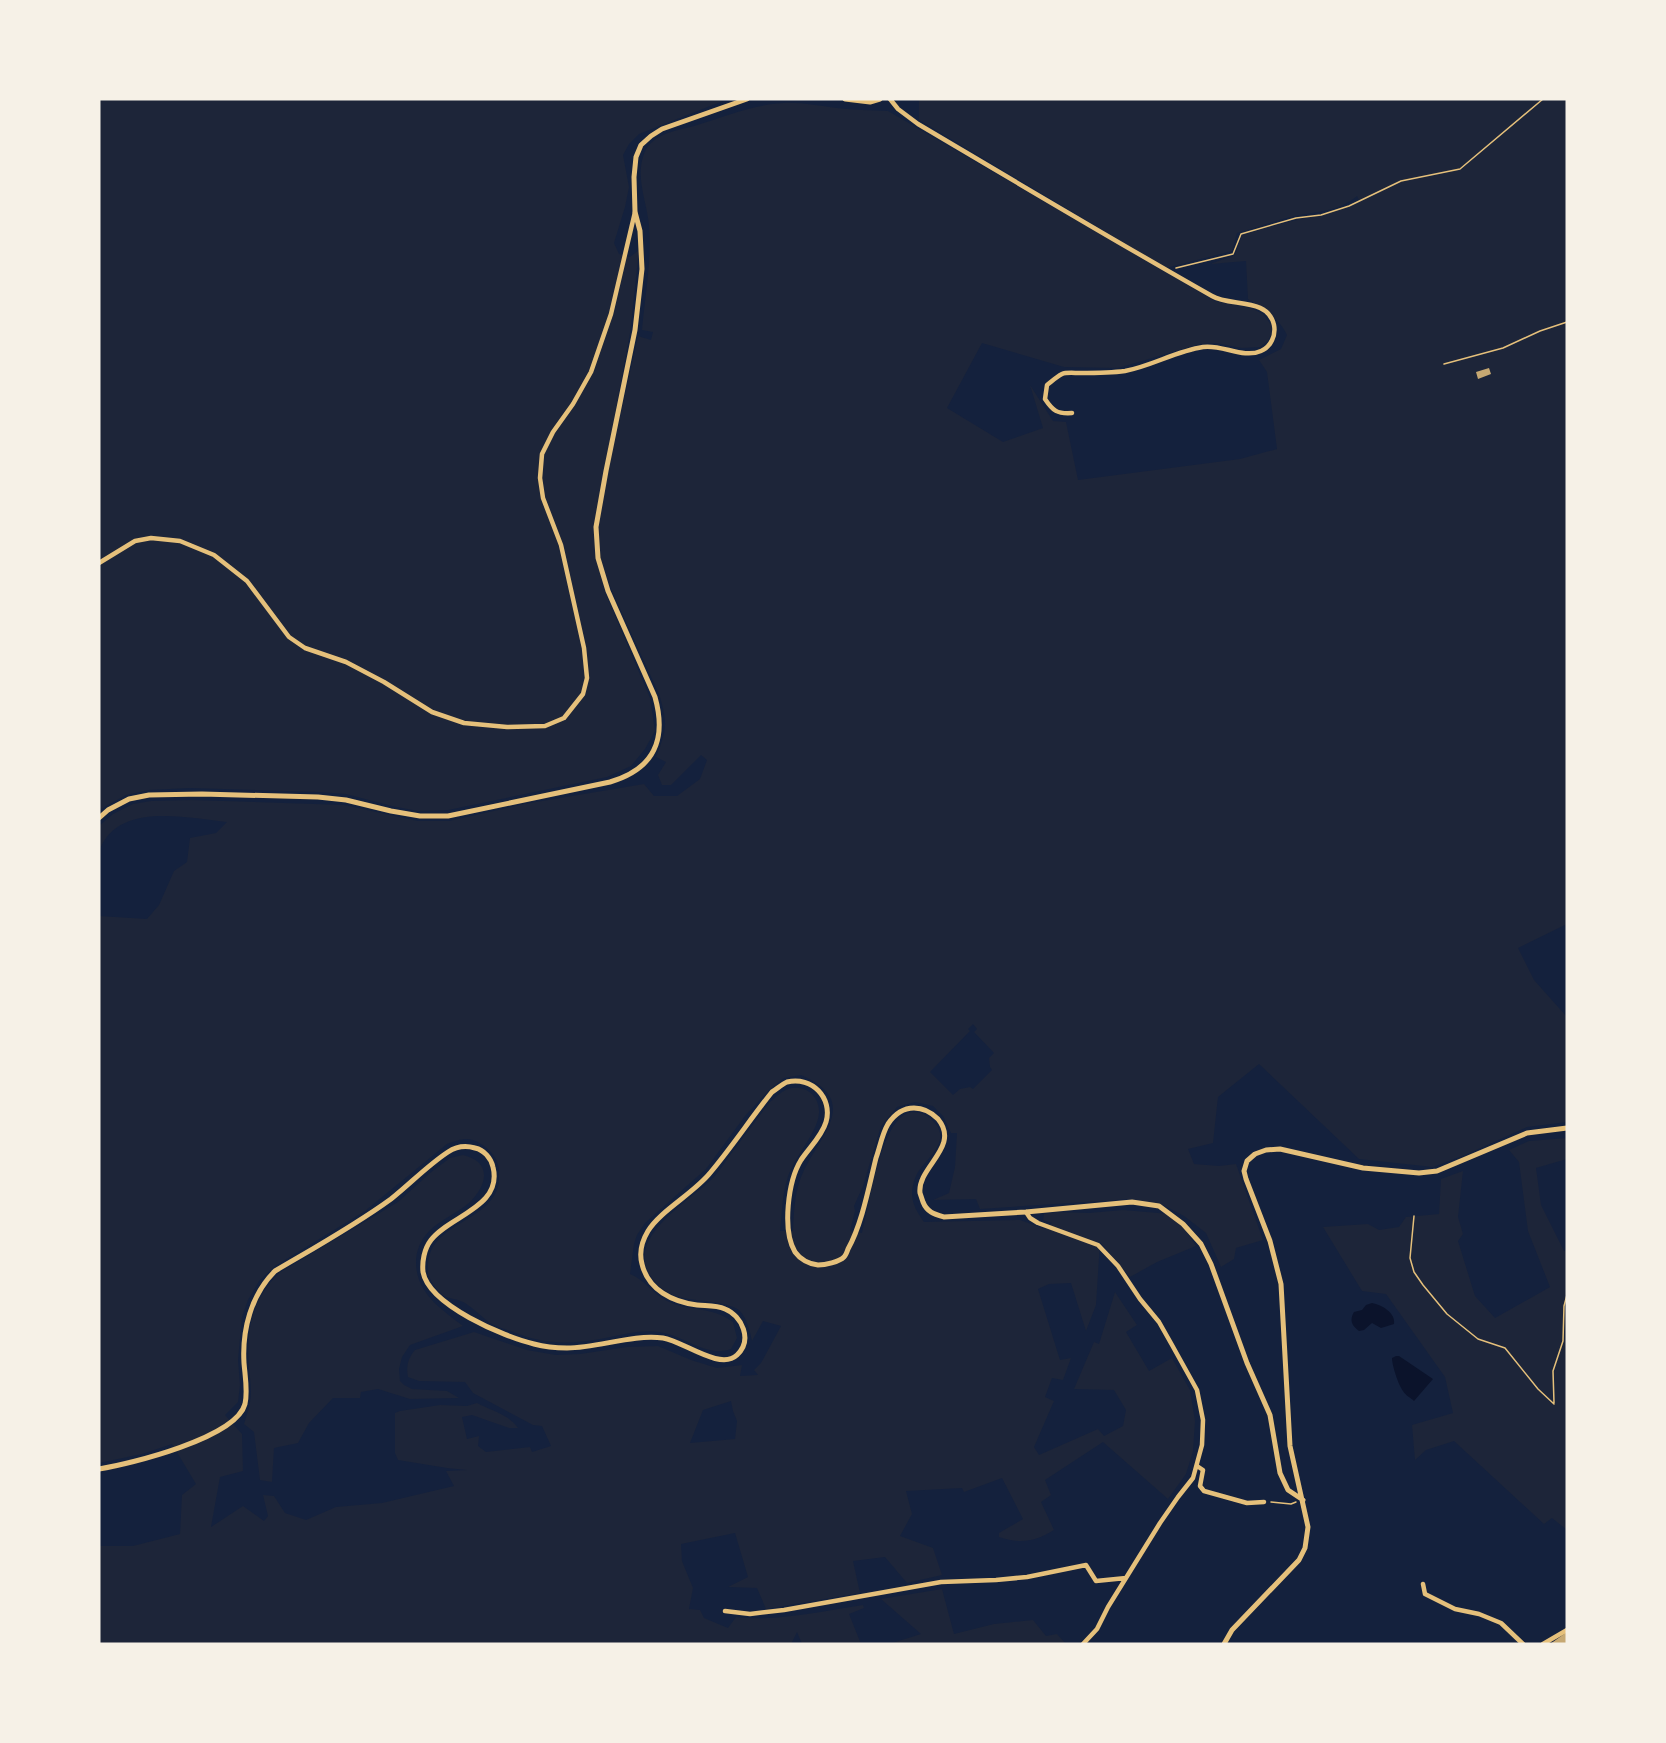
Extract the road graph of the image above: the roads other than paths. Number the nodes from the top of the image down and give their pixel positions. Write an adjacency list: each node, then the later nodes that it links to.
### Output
1 (747, 99): 5 (street)
2 (845, 99): 3 (street)
3 (880, 99)
4 (890, 99): 6 (street)
5 (635, 212): 7 (street); 8 (street)
6 (1072, 413)
7 (99, 563)
8 (99, 818)
9 (1567, 1128): 13 (street)
10 (1026, 1212): 11 (street); 12 (street); 13 (street)
11 (1197, 1466): 14 (street); 15 (street)
12 (99, 1469)
13 (1302, 1500): 20 (street)
14 (1264, 1502)
15 (1126, 1578): 17 (street); 19 (street)
16 (1423, 1584): 21 (street)
17 (725, 1611)
18 (1567, 1630): 22 (street)
19 (1083, 1644)
20 (1224, 1644)
21 (1523, 1644)
22 (1543, 1644)

